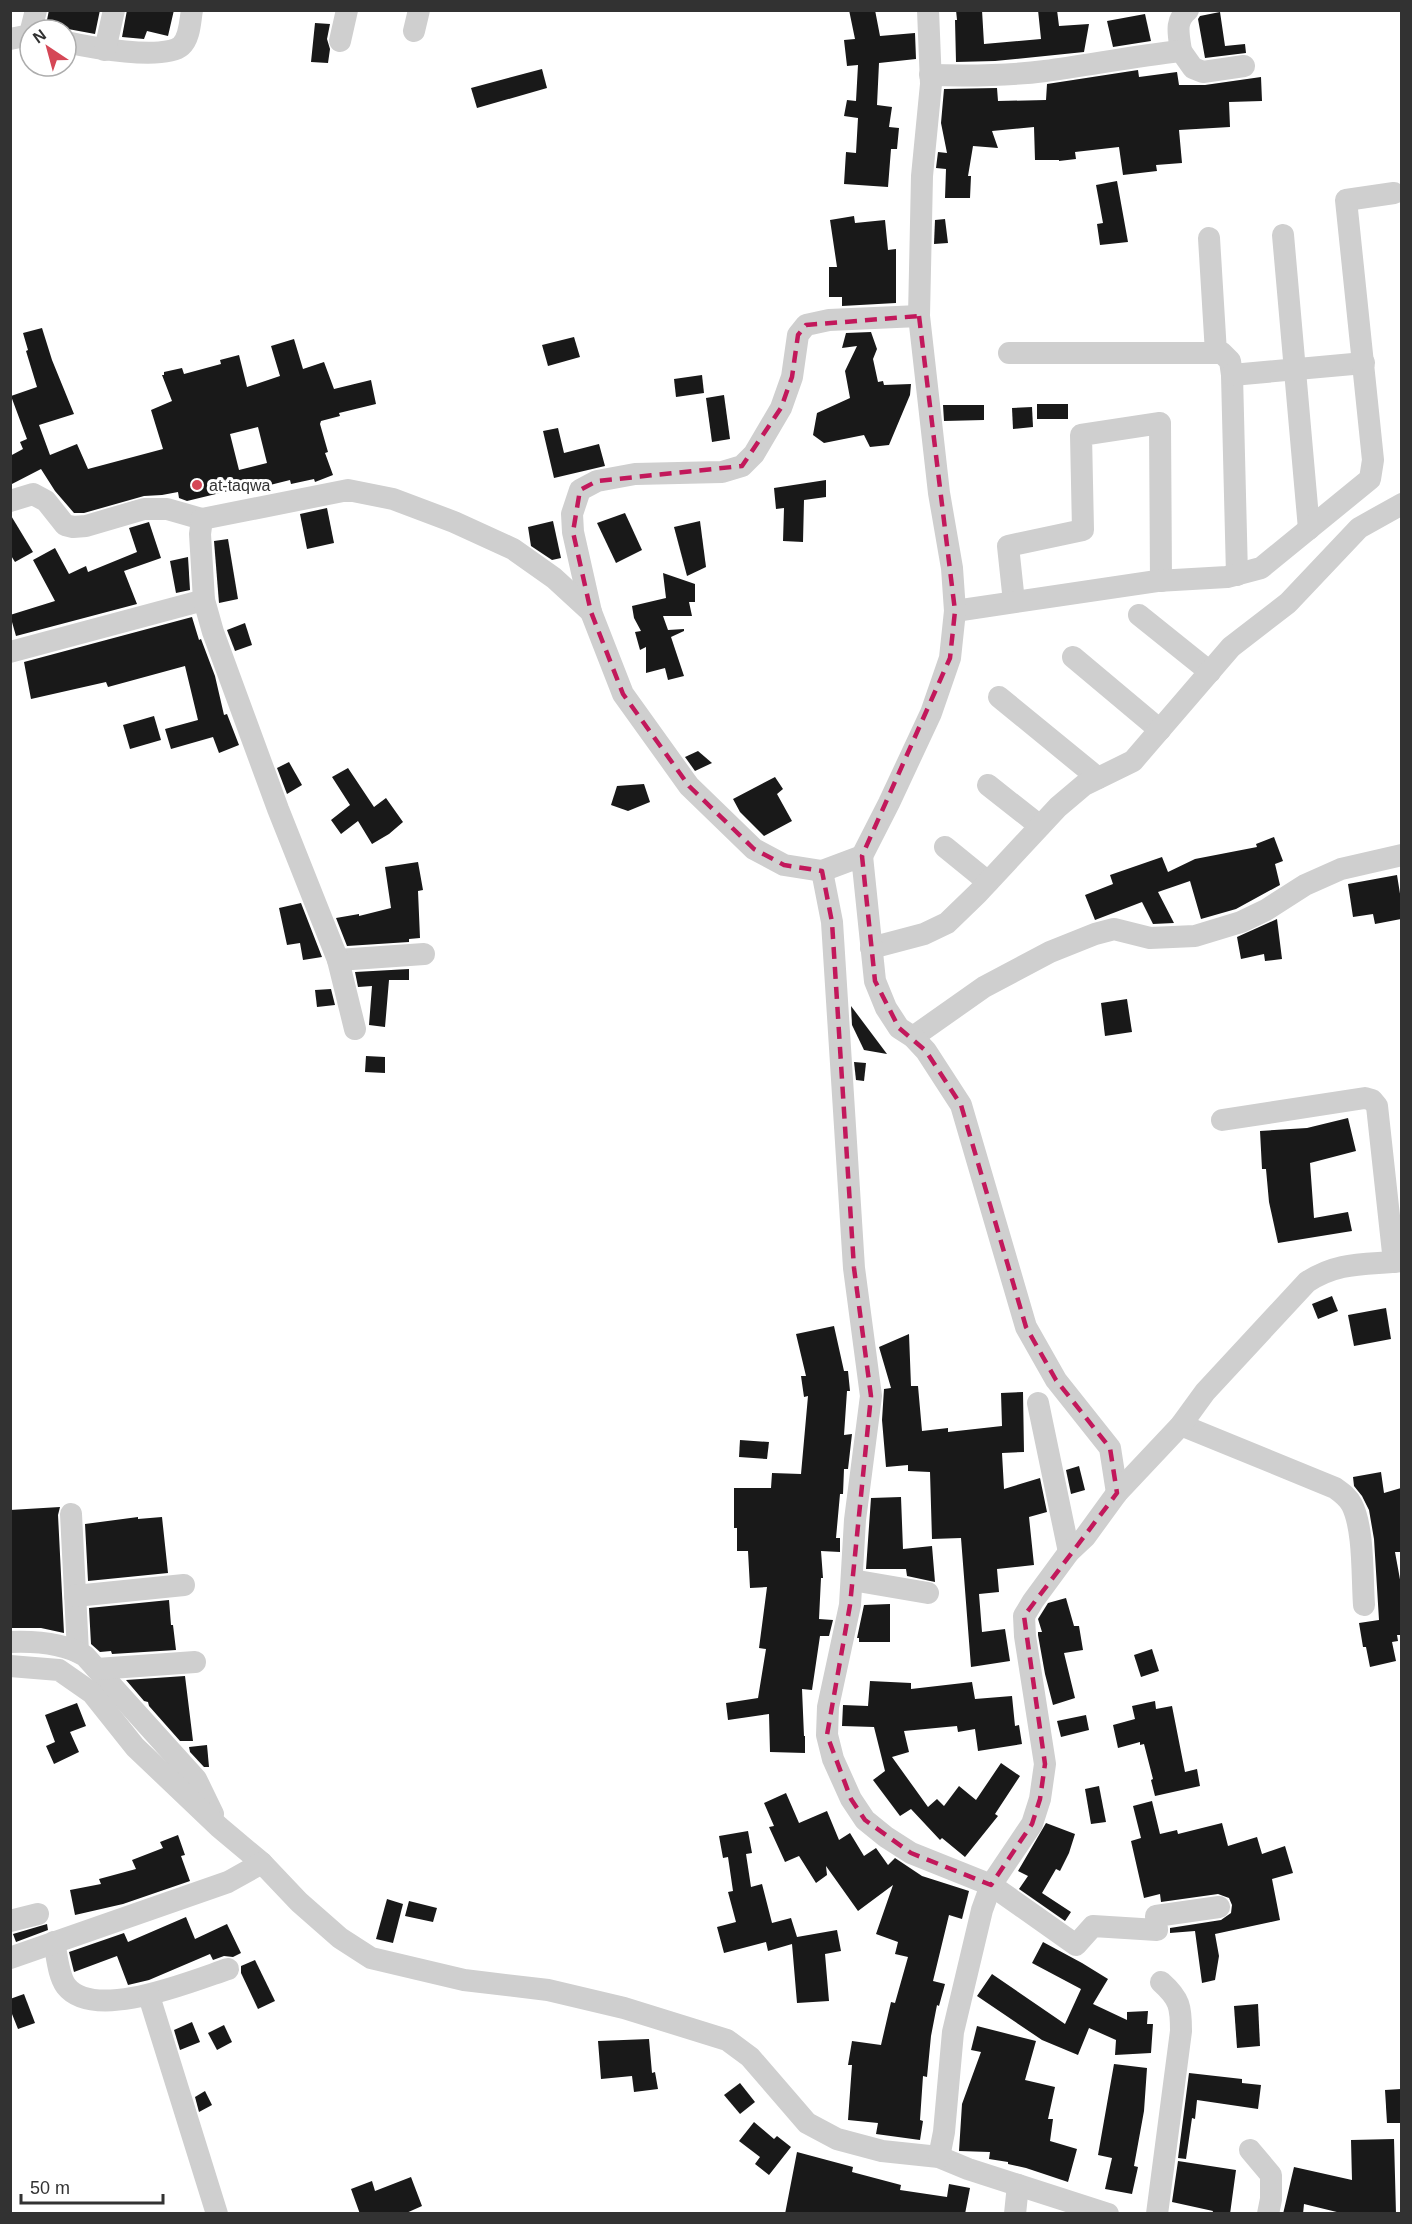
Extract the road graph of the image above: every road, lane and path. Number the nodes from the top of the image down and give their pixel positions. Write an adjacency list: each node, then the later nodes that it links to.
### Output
1 (114, 10): 8 (street)
2 (192, 10): 8 (street)
3 (347, 10): 6 (street)
4 (928, 10): 11 (street)
5 (1188, 10): 9 (street)
6 (340, 41)
7 (78, 44): 8 (street)
8 (105, 50)
9 (1181, 51): 10 (street); 11 (street)
10 (1244, 66)
11 (930, 75): 15 (street)
12 (1394, 193): 18 (street)
13 (1283, 235): 19 (street)
14 (1209, 238): 17 (street)
15 (919, 316): 29 (street); 30 (street)
16 (1009, 353): 17 (street)
17 (1216, 353): 20 (street)
18 (1364, 363): 19 (street); 24 (street)
19 (1295, 370): 20 (street); 24 (street)
20 (1233, 375): 25 (street)
21 (10, 501): 23 (street)
22 (1401, 504): 34 (street)
23 (202, 519): 27 (street); 30 (street)
24 (1309, 529): 25 (street)
25 (1237, 575): 26 (street)
26 (1161, 581): 28 (street); 28 (street)
27 (204, 600): 32 (street); 47 (street)
28 (1014, 602): 29 (street)
29 (955, 610): 42 (street)
30 (591, 612): 43 (street)
31 (1139, 615): 34 (street)
32 (10, 652)
33 (1073, 657): 36 (street)
34 (1210, 672): 36 (street)
35 (999, 697): 37 (street)
36 (1160, 730): 37 (street)
37 (1098, 778): 39 (street)
38 (988, 785): 39 (street)
39 (1040, 826): 44 (street)
40 (945, 847): 44 (street)
41 (1401, 855): 49 (street)
42 (862, 856): 43 (street); 45 (street)
43 (822, 871): 57 (street)
44 (988, 882): 45 (street)
45 (871, 948): 49 (street)
46 (424, 954): 47 (street)
47 (338, 960): 48 (street)
48 (355, 1029)
49 (913, 1037): 54 (street)
50 (1222, 1120): 51 (street)
51 (1397, 1262): 53 (street)
52 (1038, 1403): 56 (street)
53 (1181, 1425): 54 (street); 61 (street)
54 (1117, 1493): 56 (street)
55 (71, 1514): 60 (street)
56 (1069, 1552): 69 (street)
57 (852, 1580): 59 (street); 69 (street)
58 (184, 1585): 60 (street)
59 (928, 1593)
60 (75, 1596): 63 (street)
61 (1364, 1605)
62 (10, 1642): 63 (street)
63 (78, 1652): 66 (street)
64 (195, 1662): 66 (street)
65 (10, 1666): 67 (street)
66 (97, 1669): 67 (street)
67 (219, 1827): 68 (street)
68 (262, 1863): 73 (street); 79 (street)
69 (991, 1885): 70 (street); 79 (street)
70 (1218, 1908)
71 (38, 1914): 72 (street)
72 (10, 1922)
73 (54, 1942): 74 (street); 77 (street)
74 (10, 1958)
75 (228, 1969): 77 (street)
76 (1161, 1982): 84 (street)
77 (149, 1996): 81 (street)
78 (1250, 2150): 85 (street)
79 (939, 2157): 80 (street)
80 (1018, 2185): 82 (street); 83 (street)
81 (216, 2214)
82 (1015, 2214)
83 (1108, 2214)
84 (1156, 2214)
85 (1268, 2214)

